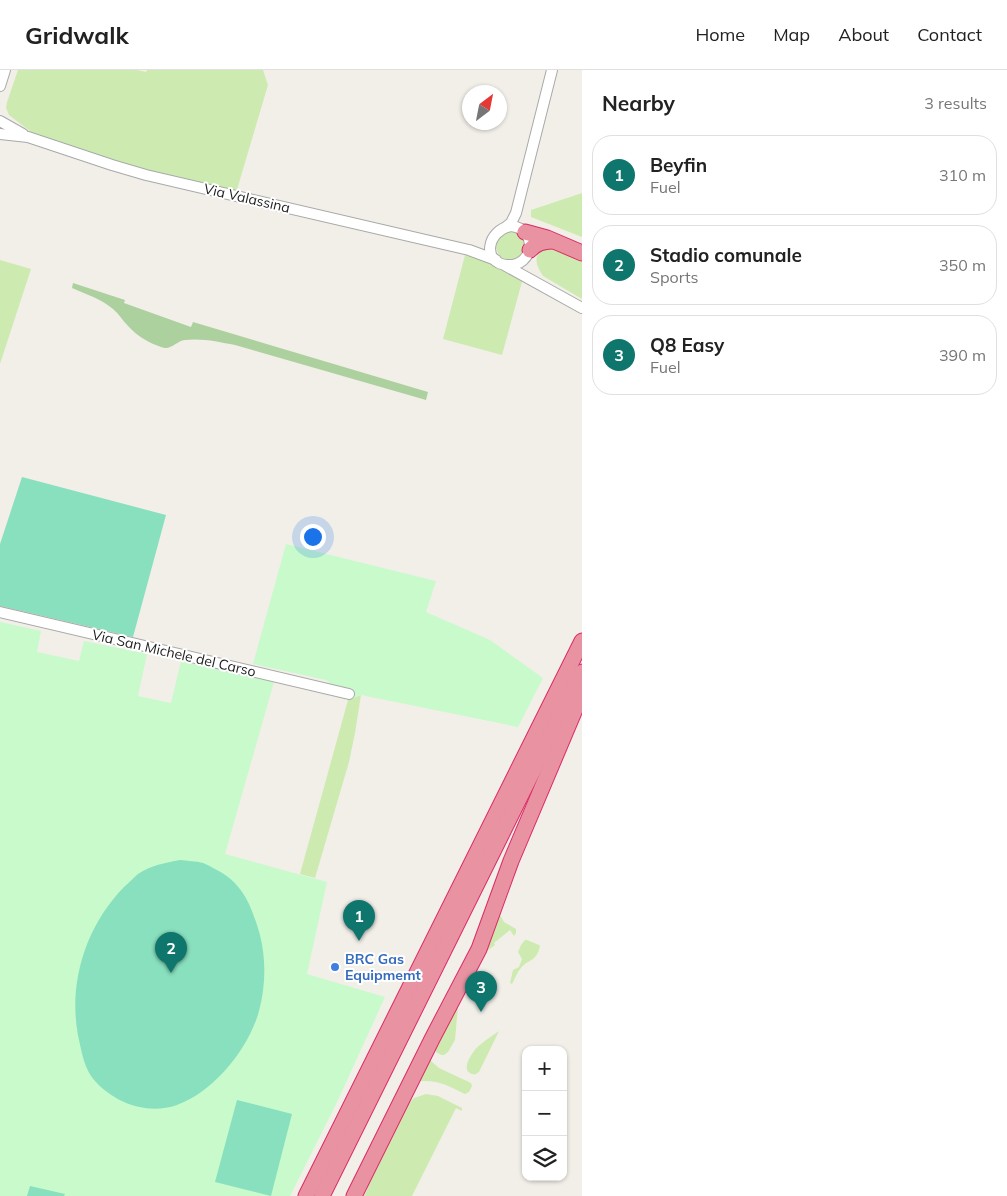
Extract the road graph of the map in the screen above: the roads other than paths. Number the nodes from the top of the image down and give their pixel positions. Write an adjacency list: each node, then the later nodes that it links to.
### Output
1 (6, 70): 3 (street)
2 (552, 70): 8 (street)
3 (0, 86)
4 (0, 121): 5 (street); 7 (street, Via Valassina)
5 (0, 130)
6 (0, 134): 7 (street, Via Valassina)
7 (28, 137): 13 (street, Via Valassina)
8 (516, 213): 9 (street); 10 (street)
9 (506, 227): 10 (street); 11 (street)
10 (524, 231): 12 (highway); 15 (street)
11 (491, 241): 13 (street); 16 (street)
12 (554, 241): 14 (highway); 15 (highway)
13 (470, 250): 16 (street, Via Valassina)
14 (582, 253)
15 (528, 254): 16 (street); 17 (street)
16 (500, 263): 17 (street, Via Valassina)
17 (532, 279): 18 (street, Via Valassina)
18 (582, 308)
19 (0, 612): 23 (street, Via San Michele del Carso)
20 (582, 641): 24 (highway)
21 (582, 672): 25 (highway)
22 (582, 693): 26 (highway)
23 (349, 694)
24 (306, 1196)
25 (322, 1196)
26 (354, 1196)

